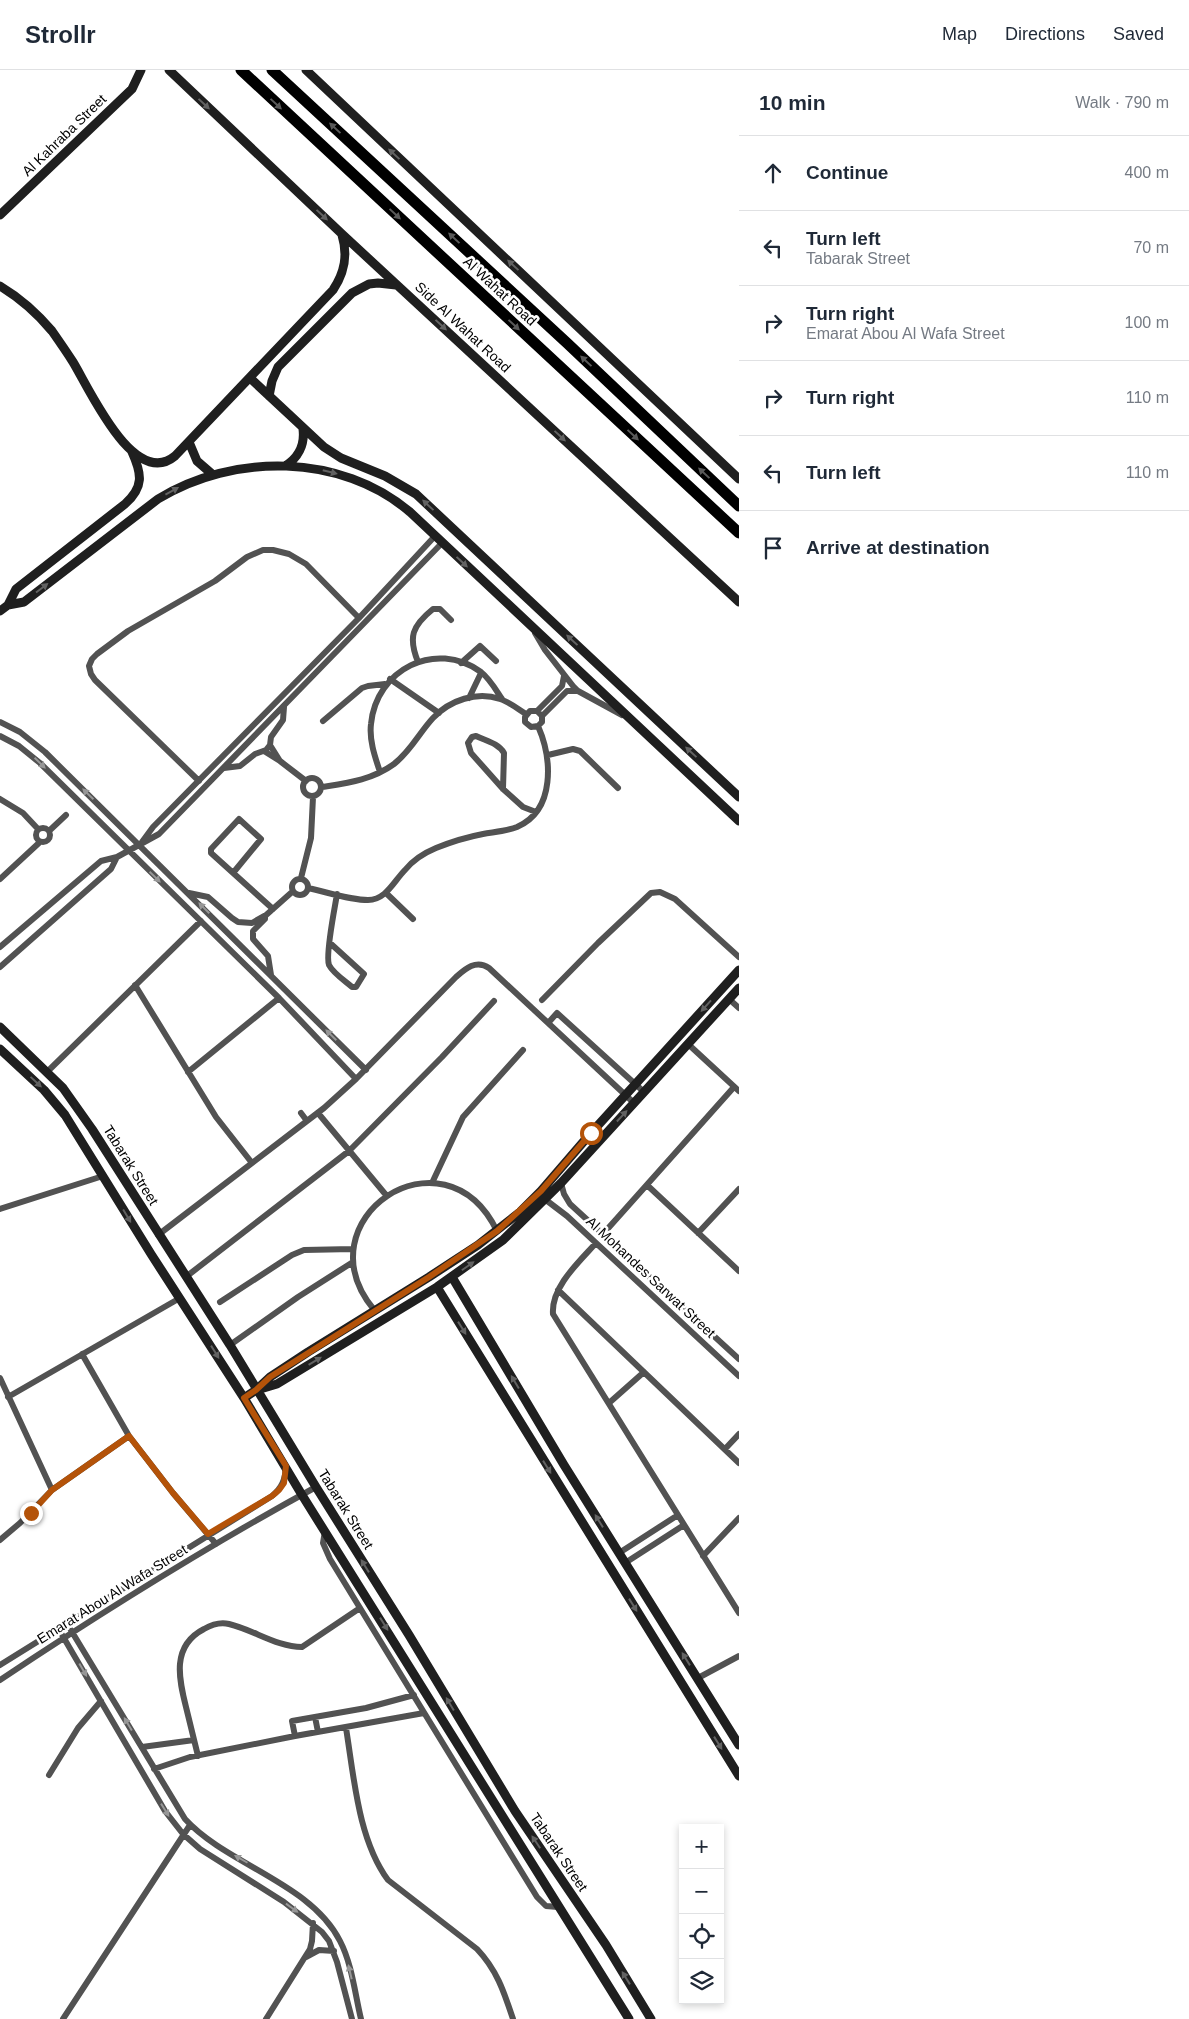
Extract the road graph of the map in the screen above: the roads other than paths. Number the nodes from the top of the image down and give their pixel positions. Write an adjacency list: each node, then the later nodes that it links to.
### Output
1 (141, 70): 6 (street, Al Kahraba Street)
2 (168, 70): 7 (street, Side Al Wahat Road, one-way to 7)
3 (240, 70): 21 (highway, Al Wahat Road, one-way to 21)
4 (272, 70): 20 (highway, Al Wahat Road, one-way to 4)
5 (306, 70): 19 (street, one-way to 5)
6 (0, 215)
7 (342, 234): 9 (street, Side Al Wahat Road); 10 (street)
8 (0, 286): 14 (street)
9 (399, 286): 11 (street); 25 (street, Side Al Wahat Road, one-way to 25)
10 (250, 378): 11 (street); 13 (street)
11 (269, 396): 12 (street)
12 (303, 429): 15 (street); 16 (street)
13 (189, 442): 14 (street); 17 (street)
14 (130, 450): 27 (street)
15 (356, 464): 18 (street); 54 (street, one-way to 15)
16 (285, 466): 17 (street); 18 (street, one-way to 18)
17 (212, 474): 27 (street, one-way to 17)
18 (351, 478): 22 (street)
19 (739, 479)
20 (739, 506)
21 (739, 533)
22 (434, 536): 23 (street); 24 (street)
23 (442, 543): 26 (street); 31 (street, one-way to 31)
24 (378, 596): 26 (street); 29 (street)
25 (739, 602)
26 (384, 603): 41 (street)
27 (8, 605): 28 (street)
28 (0, 611)
29 (359, 618): 58 (street); 58 (street)
30 (451, 620): 33 (street)
31 (531, 625): 36 (street); 45 (street)
32 (496, 661): 34 (street)
33 (418, 662): 34 (street); 37 (street)
34 (462, 663): 35 (street)
35 (482, 672): 39 (street); 40 (street)
36 (564, 675): 38 (street); 43 (street)
37 (388, 682): 42 (street); 46 (street); 56 (street)
38 (578, 691): 43 (street); 45 (street)
39 (469, 698): 40 (street); 42 (street)
40 (502, 699): 44 (street)
41 (284, 707): 50 (street); 55 (street)
42 (439, 713): 56 (street)
43 (539, 713): 44 (street); 48 (street)
44 (526, 714): 48 (street)
45 (631, 719): 57 (street)
46 (323, 721)
47 (0, 722): 72 (street, one-way to 47)
48 (538, 726): 52 (street)
49 (0, 736): 73 (street, one-way to 73)
50 (270, 745): 51 (street); 53 (street)
51 (264, 751): 53 (street); 55 (street)
52 (548, 755): 61 (street); 66 (street)
53 (280, 760): 59 (street)
54 (704, 764): 57 (street); 64 (street)
55 (224, 768): 72 (street)
56 (380, 772): 60 (street)
57 (692, 778): 68 (street)
58 (199, 781): 72 (street)
59 (306, 781): 60 (street); 63 (street)
60 (322, 788): 63 (street)
61 (618, 788)
62 (503, 789): 62 (street); 66 (street)
63 (313, 797): 76 (street)
64 (739, 797)
65 (0, 798): 69 (street)
66 (536, 812): 81 (street)
67 (66, 815): 70 (street)
68 (739, 822)
69 (38, 830): 70 (street); 71 (street)
70 (49, 831): 71 (street)
71 (40, 842): 77 (street)
72 (140, 844): 73 (street); 80 (street)
73 (127, 850): 74 (street); 88 (street, one-way to 88)
74 (117, 857): 83 (street); 85 (street)
75 (233, 873): 75 (street); 84 (street)
76 (301, 878): 78 (street); 79 (street)
77 (0, 879)
78 (308, 888): 79 (street); 82 (street)
79 (292, 892): 84 (street)
80 (189, 893): 89 (street); 90 (street, one-way to 80)
81 (386, 893): 82 (street); 87 (street)
82 (337, 894): 93 (street)
83 (55, 901): 85 (street); 94 (street)
84 (273, 909): 86 (street)
85 (63, 910): 96 (street)
86 (265, 916): 89 (street); 91 (street)
87 (413, 918)
88 (201, 921): 92 (street); 99 (street)
89 (245, 923): 91 (street)
90 (222, 926): 92 (street); 98 (street)
91 (253, 931): 98 (street)
92 (214, 934): 101 (street)
93 (330, 943): 93 (street)
94 (0, 947)
95 (739, 956): 103 (street)
96 (0, 967)
97 (739, 970): 117 (street, one-way to 117)
98 (271, 976): 113 (street, one-way to 98)
99 (135, 985): 114 (street); 115 (street)
100 (739, 988): 102 (street)
101 (279, 998): 115 (street); 116 (street)
102 (729, 999): 105 (street); 108 (street)
103 (542, 1000)
104 (494, 1001): 125 (street)
105 (739, 1008)
106 (549, 1022): 113 (street); 117 (street); 120 (street)
107 (0, 1027): 111 (street, Tabarak Street)
108 (688, 1044): 118 (street); 119 (street)
109 (0, 1049): 112 (street, Tabarak Street)
110 (523, 1050): 128 (street)
111 (28, 1053): 112 (street); 114 (street, Tabarak Street)
112 (17, 1064): 127 (street, Tabarak Street, one-way to 127)
113 (366, 1070): 116 (street)
114 (47, 1072): 140 (street, Tabarak Street)
115 (188, 1072): 126 (street)
116 (356, 1079): 123 (street)
117 (635, 1084): 119 (street); 120 (street)
118 (737, 1089): 130 (street)
119 (644, 1092): 121 (street)
120 (625, 1095): 121 (street); 133 (street)
121 (634, 1103): 129 (street, one-way to 121)
122 (301, 1113): 124 (street)
123 (318, 1113): 124 (street); 125 (street)
124 (307, 1121): 126 (street)
125 (349, 1151): 132 (street); 145 (street)
126 (252, 1163): 140 (street)
127 (103, 1176): 135 (street); 149 (street, Tabarak Street, one-way to 149)
128 (432, 1182): 132 (street); 137 (street)
129 (561, 1183): 133 (street); 134 (street, Al Mohandes Sarwat Street)
130 (647, 1184): 138 (street); 139 (street)
131 (739, 1189): 138 (street)
132 (386, 1195): 142 (street)
133 (541, 1196): 136 (street, Al Mohandes Sarwat Street); 137 (street); 146 (street, one-way to 133)
134 (570, 1204): 136 (street); 139 (street, Al Mohandes Sarwat Street)
135 (0, 1209)
136 (562, 1212): 141 (street, Al Mohandes Sarwat Street)
137 (497, 1231): 152 (street)
138 (698, 1233): 144 (street)
139 (603, 1234): 156 (street, Al Mohandes Sarwat Street)
140 (158, 1235): 145 (street, Tabarak Street)
141 (596, 1243): 148 (street); 158 (street, Al Mohandes Sarwat Street)
142 (353, 1249): 143 (street); 150 (street)
143 (353, 1262): 152 (street); 154 (street)
144 (739, 1271)
145 (187, 1276): 151 (street, Tabarak Street)
146 (452, 1277): 147 (street); 179 (street, one-way to 146)
147 (437, 1287): 160 (street, one-way to 147); 189 (street, one-way to 189)
148 (558, 1290): 157 (street); 163 (street)
149 (180, 1298): 153 (street, Tabarak Street); 155 (street)
150 (220, 1302)
151 (208, 1310): 153 (street); 154 (street, Tabarak Street)
152 (375, 1311): 160 (street)
153 (194, 1319): 162 (street, Tabarak Street, one-way to 162)
154 (230, 1345): 160 (street, Tabarak Street)
155 (82, 1354): 161 (street); 165 (street)
156 (739, 1359)
157 (644, 1372): 163 (street); 166 (street)
158 (739, 1376)
159 (0, 1378): 161 (street)
160 (256, 1390): 162 (street); 169 (street, Tabarak Street)
161 (8, 1397): 170 (street)
162 (244, 1398): 168 (street, Tabarak Street)
163 (609, 1403): 172 (street)
164 (739, 1434): 166 (street)
165 (129, 1436): 170 (street); 176 (street)
166 (725, 1449): 167 (street)
167 (739, 1463)
168 (286, 1466): 171 (street, Tabarak Street); 176 (street, Emarat Abou Al Wafa Street)
169 (316, 1487): 171 (street, Emarat Abou Al Wafa Street); 221 (street, Tabarak Street, one-way to 169)
170 (52, 1490): 177 (street)
171 (302, 1494): 175 (street, Tabarak Street); 178 (street, Emarat Abou Al Wafa Street)
172 (678, 1515): 174 (street); 179 (street)
173 (739, 1518): 180 (street)
174 (684, 1525): 180 (street); 181 (street)
175 (325, 1529): 182 (street); 210 (street, Tabarak Street, one-way to 210)
176 (208, 1534): 178 (street); 184 (street, Emarat Abou Al Wafa Street)
177 (0, 1540)
178 (216, 1544): 186 (street, Emarat Abou Al Wafa Street)
179 (619, 1553): 181 (street)
180 (703, 1556): 183 (street)
181 (625, 1563): 188 (street)
182 (360, 1608): 194 (street); 201 (street)
183 (739, 1611)
184 (66, 1622): 185 (street, Emarat Abou Al Wafa Street); 186 (street)
185 (58, 1628): 187 (street); 191 (street, Emarat Abou Al Wafa Street)
186 (73, 1632): 187 (street, Emarat Abou Al Wafa Street); 203 (street, one-way to 186)
187 (64, 1638): 193 (street, Emarat Abou Al Wafa Street); 195 (street, one-way to 195)
188 (674, 1640): 189 (street); 192 (street, one-way to 188)
189 (660, 1649): 207 (street, one-way to 207)
190 (739, 1656): 192 (street)
191 (0, 1665)
192 (698, 1678): 202 (street)
193 (0, 1680)
194 (414, 1695): 196 (street); 197 (street)
195 (101, 1702): 206 (street); 209 (street, one-way to 209)
196 (424, 1713): 198 (street); 210 (street)
197 (316, 1717): 199 (street); 200 (street)
198 (346, 1728): 199 (street); 219 (street)
199 (318, 1732): 200 (street)
200 (295, 1736): 204 (street)
201 (194, 1740): 203 (street); 204 (street)
202 (739, 1745)
203 (142, 1747): 205 (street)
204 (198, 1756): 205 (street)
205 (154, 1769): 208 (street)
206 (49, 1775)
207 (739, 1776)
208 (190, 1824): 209 (street); 211 (street, one-way to 208)
209 (183, 1834): 212 (street, one-way to 212); 215 (street)
210 (558, 1906): 220 (street, Tabarak Street)
211 (316, 1912): 212 (street); 218 (street, one-way to 211)
212 (311, 1922): 213 (street); 214 (street)
213 (334, 1951): 214 (street); 217 (street)
214 (305, 1957): 216 (street)
215 (63, 2019)
216 (266, 2019)
217 (352, 2019)
218 (361, 2019)
219 (513, 2019)
220 (629, 2019)
221 (651, 2019)

